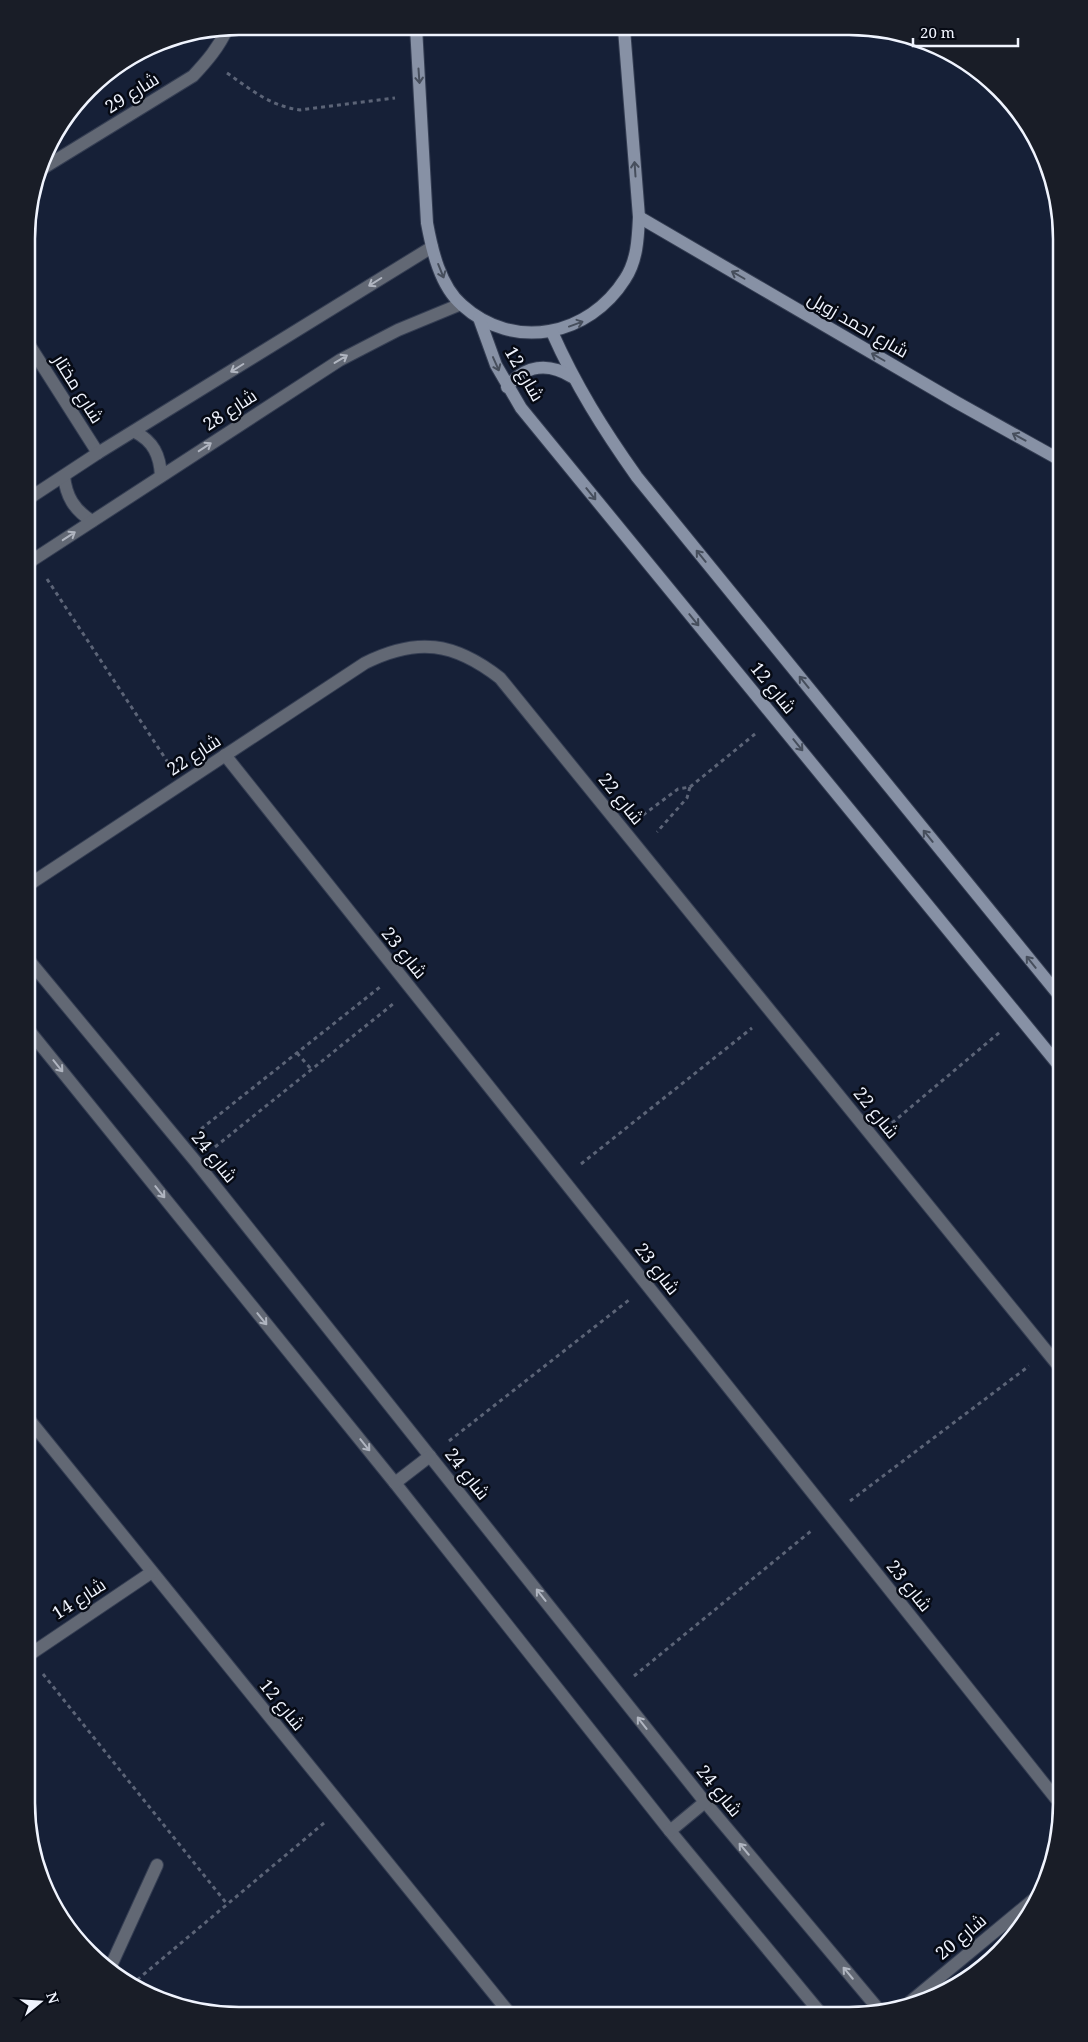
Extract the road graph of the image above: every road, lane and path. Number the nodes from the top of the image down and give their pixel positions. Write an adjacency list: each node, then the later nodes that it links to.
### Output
1 (224, 35): 4 (street, شارع 29)
2 (416, 35): 5 (street, one-way to 5)
3 (624, 35): 7 (street, one-way to 3)
4 (208, 60): 5 (path); 6 (street, شارع 29)
5 (420, 95): 8 (street)
6 (49, 165)
7 (639, 217): 11 (street, one-way to 7); 17 (street, شارع احمد زويل, one-way to 7)
8 (432, 247): 9 (street, one-way to 9); 15 (street, شارع 28, one-way to 15)
9 (461, 304): 10 (street); 19 (street, شارع 28, one-way to 9)
10 (479, 318): 11 (street); 14 (street, شارع 12, one-way to 14)
11 (552, 332): 13 (street, شارع 12)
12 (35, 354): 16 (street, شارع مختار)
13 (572, 377): 14 (street); 33 (street, شارع 12, one-way to 13)
14 (507, 388): 24 (street, شارع 12, one-way to 24)
15 (135, 432): 16 (street, شارع 28); 19 (street)
16 (98, 453): 18 (street, شارع 28)
17 (1053, 456)
18 (64, 476): 20 (street, شارع 28); 21 (street)
19 (160, 476): 21 (street, شارع 28)
20 (35, 495)
21 (92, 521): 22 (street, شارع 28, one-way to 21)
22 (35, 558)
23 (35, 567): 26 (path)
24 (775, 718): 27 (path); 36 (street, شارع 12, one-way to 36)
25 (225, 755): 26 (street, شارع 22); 28 (street, شارع 22); 32 (street, شارع 23)
26 (182, 783): 30 (street, شارع 22)
27 (690, 787): 28 (path); 29 (path)
28 (623, 829): 29 (street, شارع 22)
29 (640, 851): 35 (street, شارع 22)
30 (35, 881)
31 (35, 968): 42 (street, شارع 24)
32 (398, 972): 34 (street, شارع 23); 38 (path)
33 (1053, 988)
34 (411, 989): 40 (path); 44 (street, شارع 23)
35 (772, 1012): 41 (street, شارع 22); 44 (path)
36 (1020, 1016): 39 (street, شارع 12); 41 (path)
37 (35, 1038): 50 (street, one-way to 50)
38 (297, 1053): 40 (path); 42 (path)
39 (1053, 1057)
40 (311, 1069): 43 (path)
41 (874, 1138): 46 (street, شارع 22)
42 (182, 1144): 43 (street, شارع 24)
43 (196, 1162): 49 (street, شارع 24)
44 (562, 1178): 45 (street, شارع 23)
45 (647, 1286): 49 (path); 51 (street, شارع 23)
46 (1048, 1352): 47 (street, شارع 22); 51 (path)
47 (1053, 1359)
48 (35, 1427): 52 (street, شارع 12)
49 (430, 1456): 50 (street); 55 (street, شارع 24, one-way to 49)
50 (396, 1483): 59 (street)
51 (830, 1515): 55 (path); 56 (street, شارع 23)
52 (152, 1572): 53 (street, شارع 14); 58 (street, شارع 12)
53 (35, 1651)
54 (35, 1666): 61 (path)
55 (616, 1690): 57 (street, شارع 24, one-way to 55)
56 (1053, 1795)
57 (705, 1802): 59 (street); 66 (street, شارع 24, one-way to 57)
58 (342, 1807): 61 (path); 67 (street, شارع 12)
59 (670, 1831): 68 (street)
60 (157, 1864): 63 (street)
61 (227, 1904): 64 (path)
62 (1024, 1908): 65 (street, شارع 20)
63 (112, 1963)
64 (137, 1980)
65 (919, 1995)
66 (875, 2005)
67 (504, 2007)
68 (816, 2007)

